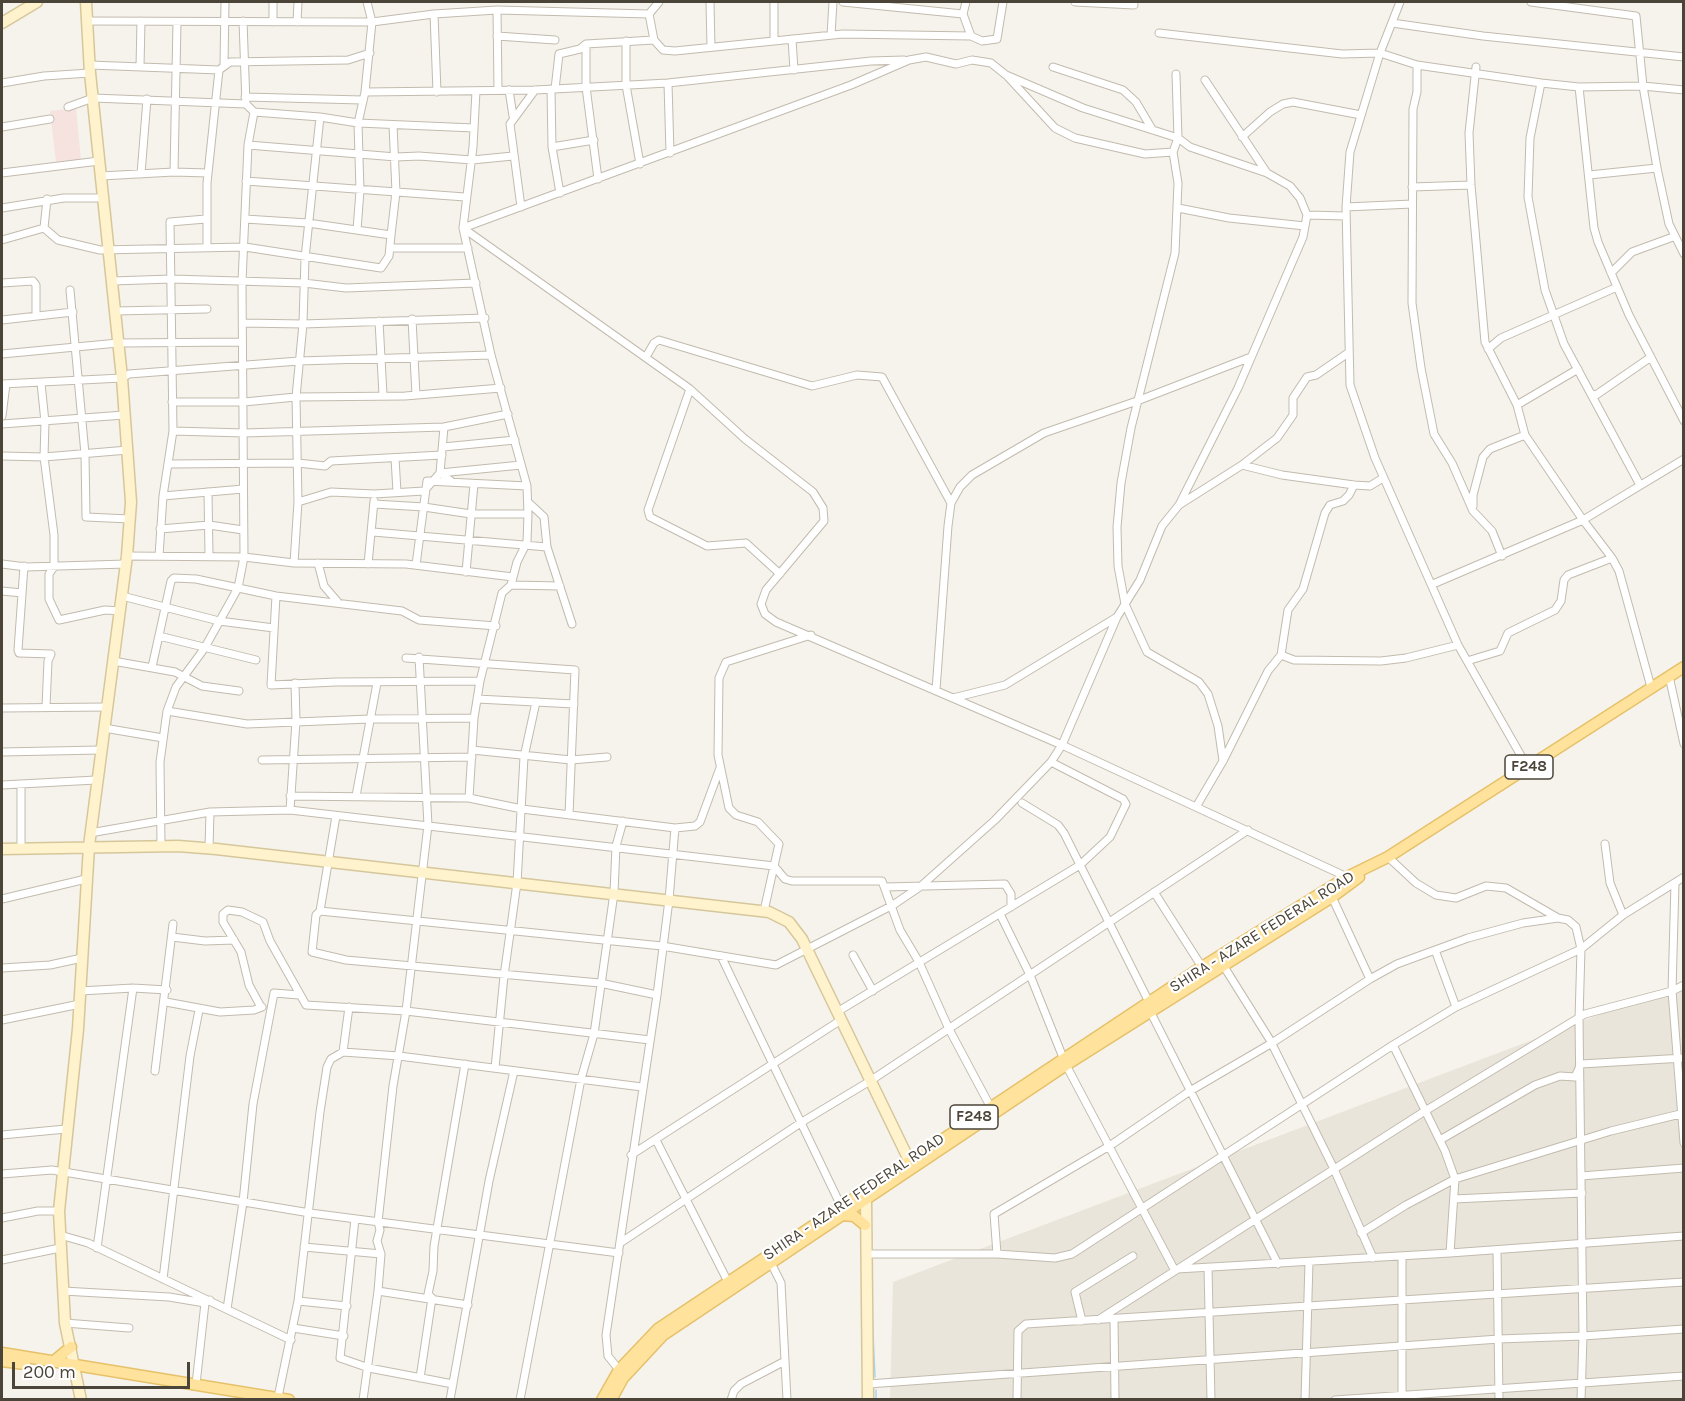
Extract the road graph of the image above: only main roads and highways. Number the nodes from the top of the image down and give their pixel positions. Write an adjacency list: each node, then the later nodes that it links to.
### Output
1 (37, 2): 3 (main road)
2 (85, 3): 5 (main road)
3 (2, 22)
4 (1683, 667): 7 (main road, SHIRA - AZARE FEDERAL ROAD / F248)
5 (89, 846): 6 (main road); 10 (main road); 14 (main road)
6 (2, 849)
7 (1373, 866): 8 (main road, SHIRA - AZARE FEDERAL ROAD / F248); 8 (main road, SHIRA - AZARE FEDERAL ROAD / F248)
8 (1150, 1007): 9 (main road, SHIRA - AZARE FEDERAL ROAD / F248)
9 (1065, 1061): 10 (main road, SHIRA - AZARE FEDERAL ROAD / F248); 11 (main road, SHIRA - AZARE FEDERAL ROAD / F248)
10 (909, 1160): 12 (main road, SHIRA - AZARE FEDERAL ROAD / F248)
11 (866, 1199): 12 (main road, SHIRA - AZARE FEDERAL ROAD / F248); 13 (main road)
12 (841, 1211): 13 (main road); 19 (main road, SHIRA - AZARE FEDERAL ROAD / F248); 19 (main road, SHIRA - AZARE FEDERAL ROAD / F248)
13 (865, 1225): 25 (main road)
14 (71, 1347): 17 (main road); 18 (main road)
15 (2, 1353): 17 (main road)
16 (2, 1361): 18 (main road)
17 (54, 1361): 18 (main road)
18 (74, 1367): 20 (main road); 21 (main road); 22 (main road)
19 (621, 1374): 23 (main road, SHIRA - AZARE FEDERAL ROAD / F248); 24 (main road, SHIRA - AZARE FEDERAL ROAD / F248)
20 (283, 1398)
21 (81, 1400)
22 (255, 1400)
23 (602, 1400)
24 (611, 1400)
25 (868, 1400)

